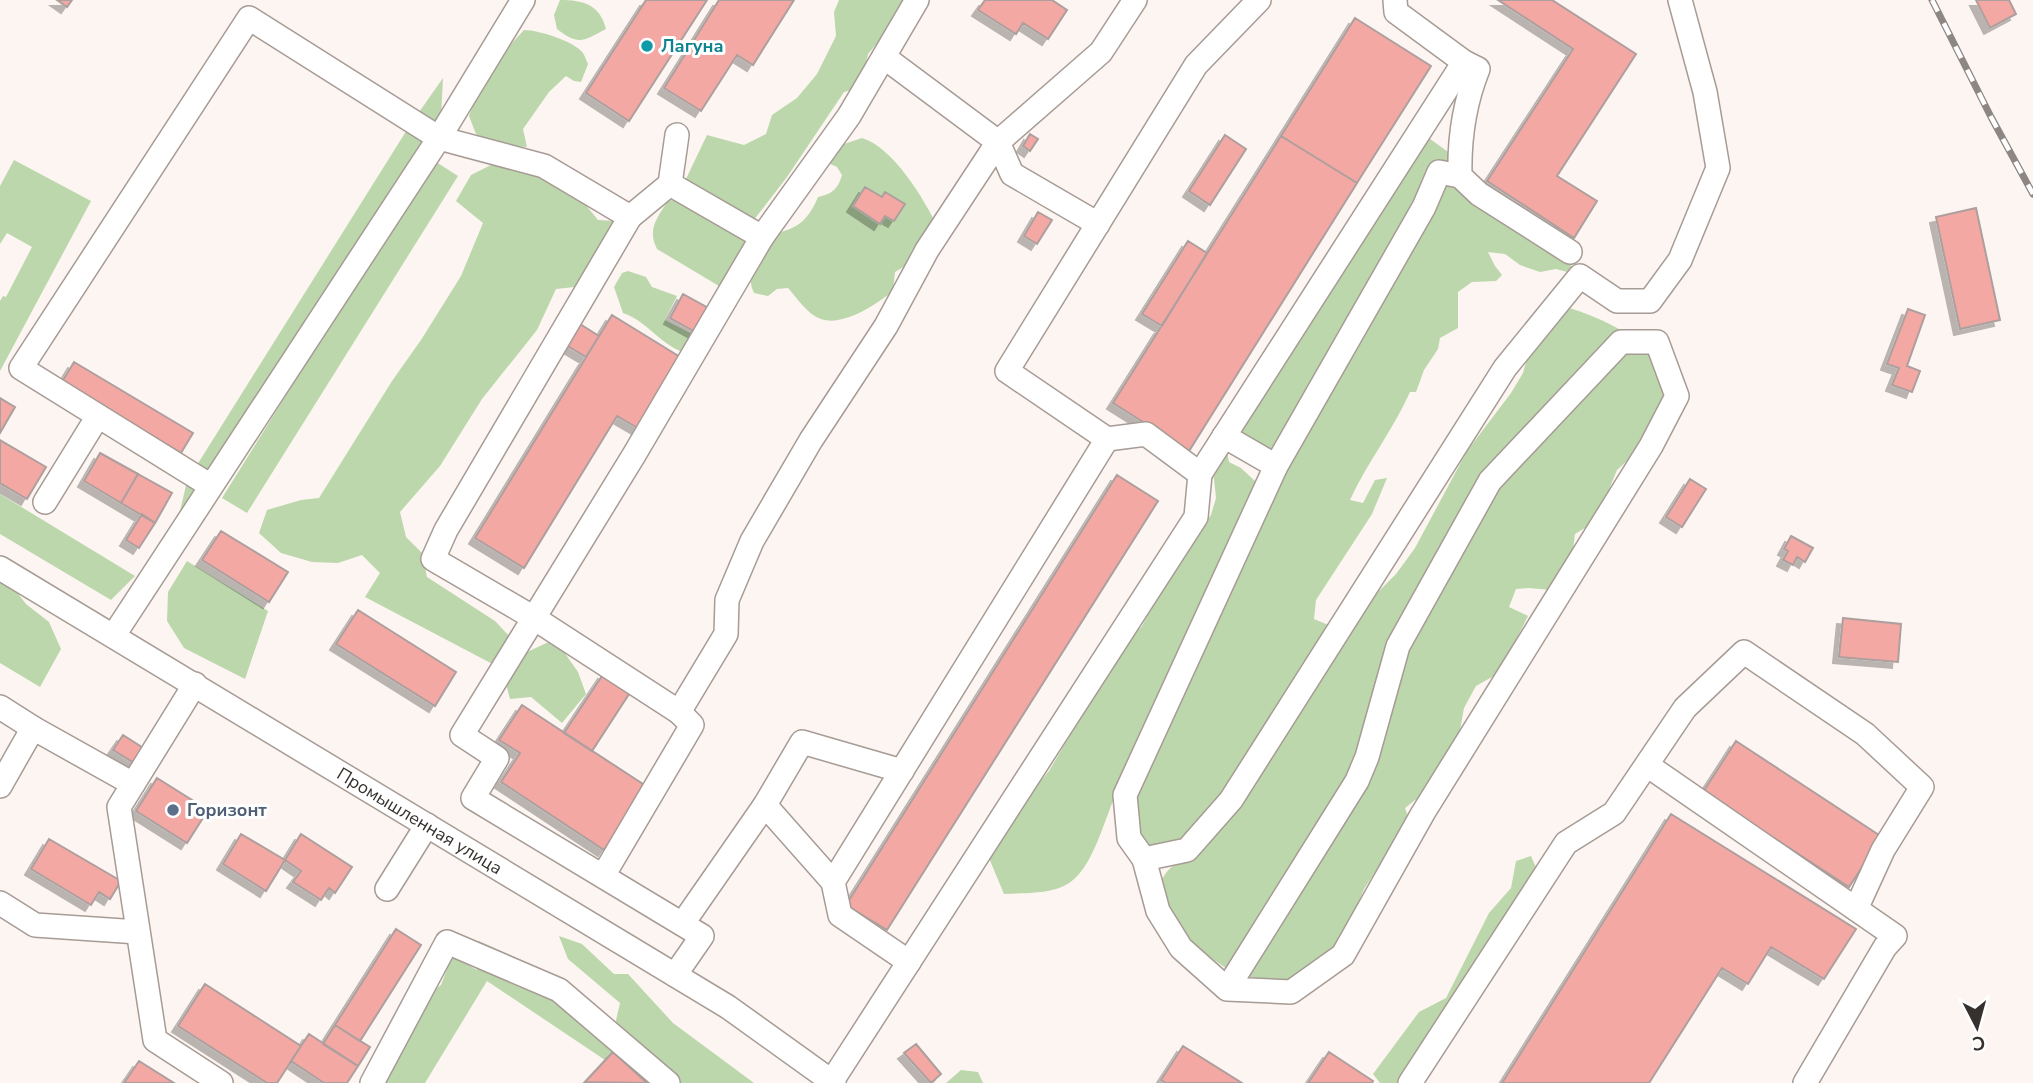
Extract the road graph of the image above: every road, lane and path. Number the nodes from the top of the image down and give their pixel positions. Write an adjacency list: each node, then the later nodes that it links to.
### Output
1 (523, 0): 10 (street)
2 (917, 0): 7 (street)
3 (1135, 0): 11 (street)
4 (1259, 0): 15 (street)
5 (1395, 0): 8 (street)
6 (1680, 0): 38 (street)
7 (884, 57): 11 (street); 16 (street)
8 (1464, 62): 12 (street); 19 (street)
9 (677, 135): 13 (street)
10 (439, 138): 14 (street); 18 (street); 23 (street)
11 (998, 142): 15 (street); 30 (street)
12 (1460, 176): 17 (street); 21 (street)
13 (670, 184): 14 (street); 16 (street)
14 (630, 217): 26 (street)
15 (1098, 224): 20 (street)
16 (765, 232): 26 (street)
17 (1570, 251)
18 (98, 416): 23 (street); 24 (street)
19 (1224, 436): 21 (street); 22 (street)
20 (1107, 439): 22 (street); 33 (street)
21 (1276, 466): 38 (street)
22 (1200, 474): 46 (street)
23 (211, 486): 27 (street)
24 (45, 502)
25 (0, 568): 27 (street, Промышленная улица)
26 (534, 618): 30 (street); 39 (street)
27 (114, 635): 28 (street, Промышленная улица)
28 (195, 684): 34 (street); 37 (street, Промышленная улица)
29 (0, 707): 31 (street)
30 (679, 712): 39 (street)
31 (33, 727): 34 (street); 35 (street)
32 (1647, 765): 43 (street); 43 (street); 53 (street)
33 (902, 771): 36 (street); 40 (street)
34 (133, 784): 45 (street)
35 (0, 786)
36 (765, 805): 40 (street); 44 (street)
37 (427, 825): 41 (street); 47 (street, Промышленная улица)
38 (1144, 859): 48 (street)
39 (603, 876): 44 (street)
40 (833, 883): 46 (street)
41 (387, 889)
42 (0, 903): 45 (street)
43 (1856, 909): 54 (street)
44 (683, 923): 47 (street)
45 (138, 932): 50 (street)
46 (909, 962): 49 (street)
47 (675, 975): 49 (street, Промышленная улица)
48 (1227, 989): 48 (street)
49 (821, 1079)
50 (221, 1083)
51 (372, 1083): 52 (street)
52 (668, 1083)
53 (1410, 1083)
54 (1805, 1083)

